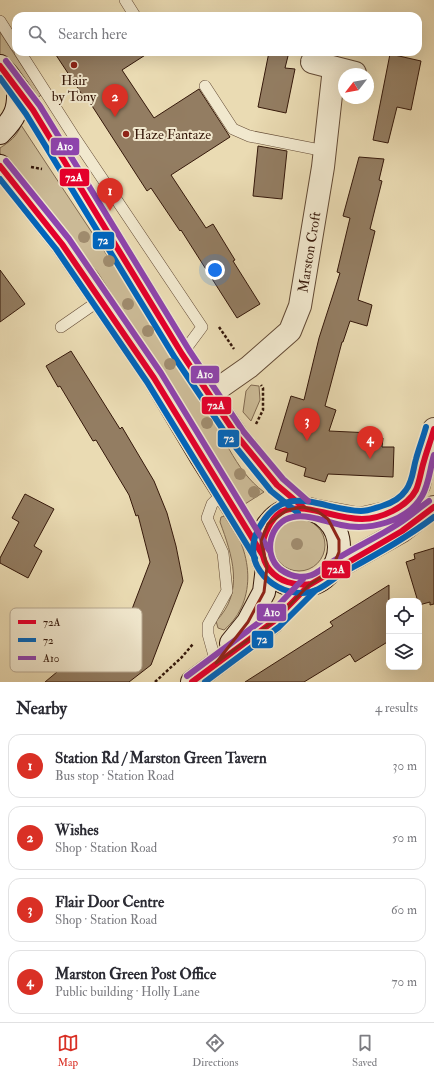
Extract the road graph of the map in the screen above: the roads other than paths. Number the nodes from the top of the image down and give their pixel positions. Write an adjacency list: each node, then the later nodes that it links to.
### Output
1 (125, 0): 2 (lane)
2 (133, 12)
3 (0, 21): 4 (lane)
4 (12, 40)
5 (23, 56): 17 (lane)
6 (312, 62): 8 (street)
7 (0, 66): 11 (street)
8 (334, 68): 9 (street); 13 (street, Marston Croft)
9 (338, 69)
10 (205, 86): 13 (lane)
11 (18, 89): 12 (street); 17 (street)
12 (0, 133)
13 (325, 151): 18 (street, Marston Croft)
14 (0, 166): 15 (street)
15 (100, 300): 16 (lane); 21 (street)
16 (61, 327)
17 (182, 354): 18 (street)
18 (209, 395): 23 (street)
19 (434, 429): 20 (street)
20 (427, 478): 23 (street)
21 (223, 493): 24 (street); 27 (lane)
22 (434, 507): 25 (street)
23 (310, 509): 24 (street); 25 (street)
24 (264, 561): 26 (street); 27 (street)
25 (331, 571): 26 (street)
26 (309, 585): 27 (street)
27 (216, 663): 28 (street)
28 (192, 682)

